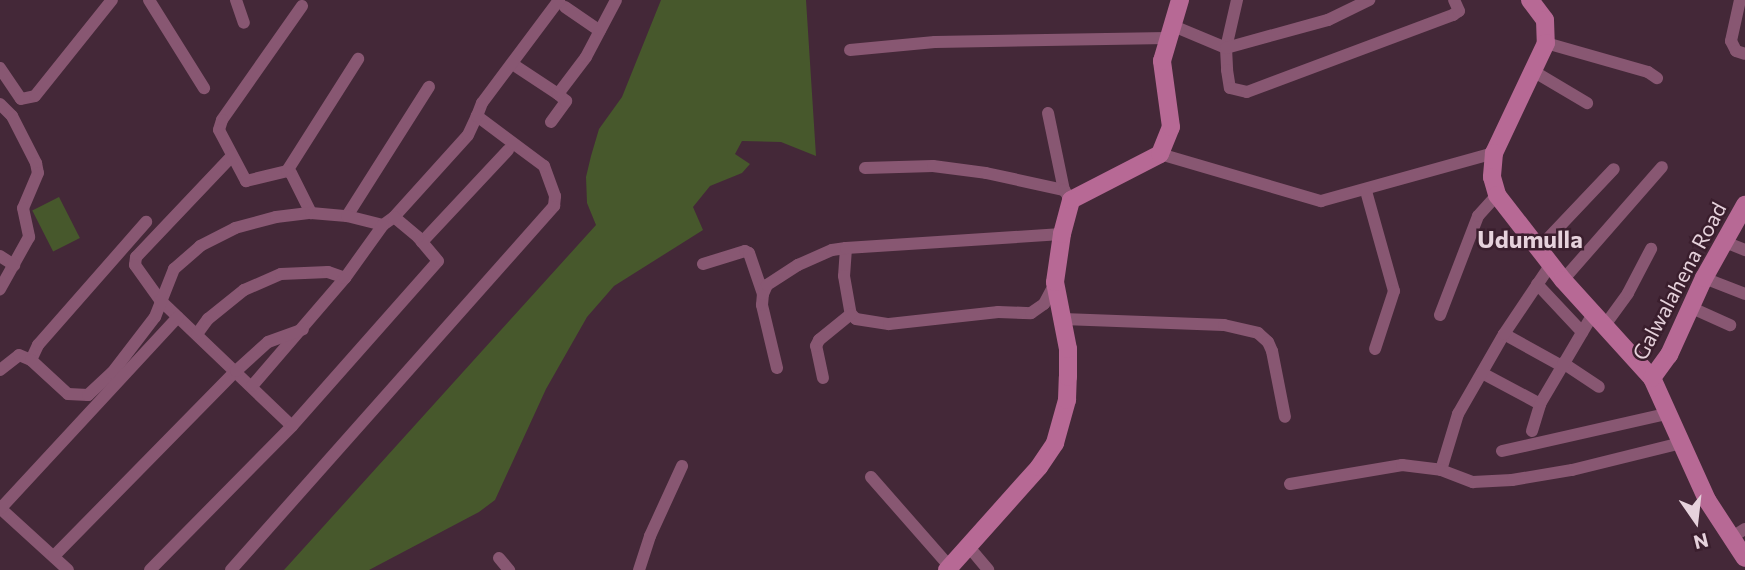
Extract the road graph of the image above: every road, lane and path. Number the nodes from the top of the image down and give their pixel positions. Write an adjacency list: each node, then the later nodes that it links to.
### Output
1 (112, 0): 22 (street)
2 (149, 0): 26 (street)
3 (236, 0): 13 (street)
4 (616, 0): 14 (street)
5 (1181, 0): 15 (street)
6 (1237, 0): 17 (street)
7 (1369, 0): 17 (street)
8 (1454, 0): 17 (street)
9 (1530, 0): 16 (street)
10 (1740, 0): 19 (street)
11 (562, 4): 14 (street); 31 (street)
12 (302, 6): 36 (street)
13 (244, 23)
14 (600, 31): 27 (street)
15 (1169, 32): 17 (street); 18 (street); 35 (street)
16 (1546, 43): 23 (street); 24 (street)
17 (1226, 48)
18 (850, 50)
19 (1745, 54)
20 (358, 59): 40 (street)
21 (517, 67): 27 (street)
22 (0, 68)
23 (1533, 71): 28 (street); 34 (street)
24 (1657, 78)
25 (429, 87): 46 (street)
26 (204, 88)
27 (558, 94): 32 (street)
28 (1587, 103)
29 (0, 104): 59 (street)
30 (1048, 113): 42 (street)
31 (477, 116): 47 (street); 111 (street)
32 (551, 122)
33 (508, 150): 50 (street)
34 (1494, 153): 41 (street); 43 (street)
35 (1160, 154): 41 (street); 42 (street)
36 (232, 156): 40 (street); 68 (street)
37 (1662, 167): 62 (street)
38 (865, 168): 42 (street)
39 (1614, 169): 53 (street)
40 (287, 170): 45 (street)
41 (1366, 191): 80 (street)
42 (1068, 195): 49 (street)
43 (1497, 195): 53 (street); 71 (street)
44 (1745, 205): 51 (street, Galwalahena Road)
45 (311, 213): 46 (street); 68 (street)
46 (347, 216): 47 (street)
47 (389, 221): 50 (street); 60 (street)
48 (146, 222): 81 (street)
49 (1062, 234): 52 (street); 63 (street)
50 (422, 242): 94 (street)
51 (1725, 242): 55 (street); 61 (street, Galwalahena Road)
52 (846, 248): 66 (street); 70 (street)
53 (1538, 249): 58 (street)
54 (1651, 250): 74 (street)
55 (1745, 250)
56 (0, 256): 59 (street)
57 (703, 264): 66 (street)
58 (1551, 264): 62 (street); 64 (street)
59 (15, 265): 65 (street)
60 (345, 278): 76 (street); 78 (street)
61 (1704, 278): 67 (street); 69 (street, Galwalahena Road)
62 (1563, 280): 74 (street)
63 (1055, 282): 70 (street); 73 (street)
64 (1537, 284): 77 (street); 79 (street)
65 (0, 289)
66 (762, 294): 83 (street)
67 (1745, 294)
68 (160, 300): 72 (street); 81 (street)
69 (1692, 309): 75 (street); 88 (street, Galwalahena Road)
70 (851, 314): 87 (street)
71 (1440, 315)
72 (178, 317): 78 (street); 102 (street)
73 (1063, 319): 93 (street); 104 (street)
74 (1599, 319): 77 (street); 88 (street)
75 (1730, 325)
76 (303, 329): 85 (street); 89 (street)
77 (1582, 332): 82 (street)
78 (197, 334): 85 (street)
79 (1504, 334): 82 (street); 86 (street)
80 (1376, 349)
81 (31, 360): 84 (street)
82 (1562, 365): 90 (street); 91 (street)
83 (777, 368)
84 (0, 370)
85 (236, 371): 89 (street); 105 (street)
86 (1482, 373): 91 (street); 99 (street)
87 (823, 378)
88 (1652, 378): 92 (street)
89 (252, 386): 94 (street)
90 (1599, 387)
91 (1540, 404): 95 (street)
92 (1670, 413): 96 (street); 97 (street)
93 (1286, 417)
94 (292, 426): 110 (street)
95 (1532, 431)
96 (1681, 443): 99 (street); 103 (street)
97 (1502, 451)
98 (682, 466): 113 (street)
99 (1441, 470): 101 (street)
100 (871, 477): 108 (street)
101 (1290, 484)
102 (0, 508): 105 (street)
103 (1739, 533): 107 (street)
104 (969, 547): 108 (street); 114 (street)
105 (54, 556): 109 (street)
106 (499, 558): 112 (street)
107 (1745, 558)
108 (948, 568)
109 (68, 570)
110 (150, 570)
111 (231, 570)
112 (509, 570)
113 (639, 570)
114 (988, 570)

